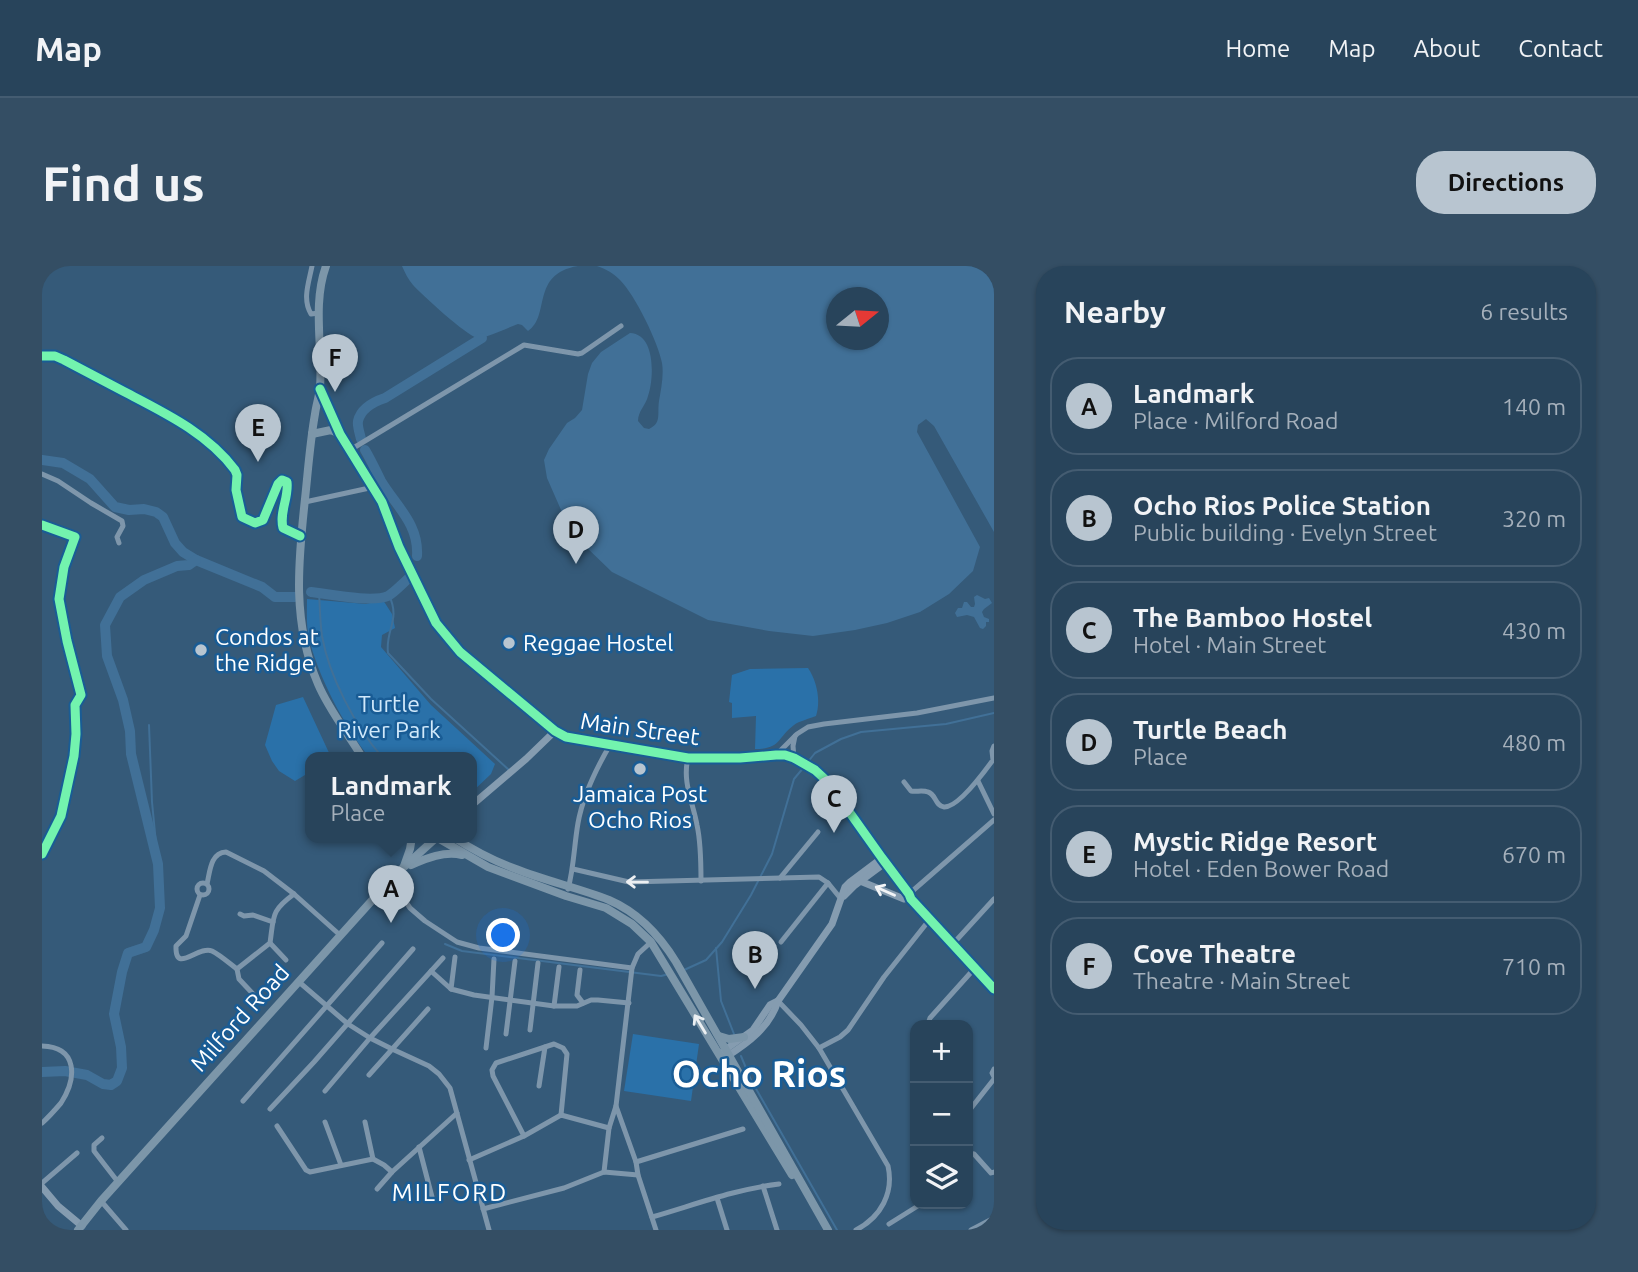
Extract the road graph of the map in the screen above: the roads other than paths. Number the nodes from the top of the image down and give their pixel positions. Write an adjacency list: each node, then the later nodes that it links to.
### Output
1 (312, 266): 3 (street)
2 (326, 266): 3 (main road)
3 (319, 313): 6 (main road)
4 (621, 326): 9 (street)
5 (42, 356): 14 (street)
6 (320, 389): 7 (main road); 8 (street, Main Street)
7 (312, 434): 8 (main road); 12 (main road)
8 (340, 434): 9 (street, Main Street)
9 (349, 450): 11 (street, Main Street)
10 (42, 474): 15 (street)
11 (373, 487): 12 (street); 17 (street, Main Street)
12 (305, 502): 14 (main road)
13 (42, 525): 39 (street)
14 (300, 536): 18 (main road)
15 (119, 543)
16 (994, 698): 19 (street)
17 (555, 731): 20 (street, Main Street); 29 (street)
18 (349, 734): 22 (main road); 23 (main road)
19 (795, 736): 24 (street); 26 (street)
20 (610, 745): 25 (street, Main Street); 43 (street)
21 (994, 746): 27 (street)
22 (359, 752)
23 (364, 752)
24 (776, 755): 25 (street, Main Street); 26 (street, Main Street)
25 (688, 758): 46 (street)
26 (797, 759): 41 (street, Main Street)
27 (978, 781): 28 (street); 30 (street)
28 (904, 782)
29 (477, 801)
30 (994, 814)
31 (994, 820): 51 (street)
32 (818, 832): 45 (street)
33 (411, 843): 42 (main road)
34 (430, 843): 42 (main road, Milford Road)
35 (446, 843): 40 (main road)
36 (463, 843): 38 (main road)
37 (473, 843): 38 (main road)
38 (478, 852): 49 (main road)
39 (42, 854)
40 (468, 857): 42 (main road); 49 (main road)
41 (883, 861): 47 (street); 51 (street, Main Street); 52 (street)
42 (403, 868): 44 (main road, Milford Road)
43 (573, 869): 46 (street, one-way to 43); 49 (street)
44 (394, 876): 57 (main road, Milford Road); 74 (street)
45 (779, 879): 46 (street); 48 (street)
46 (701, 881)
47 (860, 881): 51 (street, one-way to 47); 52 (street)
48 (828, 883): 52 (street); 59 (street)
49 (567, 891): 58 (main road); 93 (main road)
50 (294, 894): 56 (street); 57 (street); 71 (street)
51 (910, 896): 55 (street, Main Street)
52 (841, 899): 82 (street)
53 (994, 899): 62 (street)
54 (240, 914): 56 (street)
55 (930, 919): 62 (street, Main Street); 99 (street)
56 (273, 922): 60 (street)
57 (341, 936): 76 (main road, Milford Road)
58 (651, 942): 74 (street); 101 (main road, one-way to 58)
59 (781, 942)
60 (270, 943): 67 (street); 71 (street)
61 (382, 943): 86 (street)
62 (951, 945): 72 (street, Main Street)
63 (413, 949): 90 (street)
64 (455, 957): 77 (street)
65 (443, 958): 75 (street)
66 (494, 959): 80 (street)
67 (286, 960)
68 (515, 961): 81 (street)
69 (538, 963): 83 (street)
70 (559, 967): 87 (street)
71 (237, 969): 79 (street)
72 (974, 969): 78 (street, Main Street); 89 (street)
73 (580, 970): 84 (street)
74 (632, 970): 85 (street)
75 (431, 971): 77 (street); 95 (street)
76 (299, 982): 86 (street); 132 (main road, Milford Road)
77 (451, 989): 80 (street)
78 (994, 989)
79 (254, 995)
80 (492, 997): 81 (street); 98 (street)
81 (510, 1000): 83 (street); 92 (street)
82 (778, 1001): 94 (street); 99 (street); 101 (street)
83 (533, 1003): 87 (street); 91 (street)
84 (583, 1003): 85 (street); 87 (street)
85 (629, 1003): 109 (street)
86 (328, 1005): 90 (street); 107 (street)
87 (554, 1006)
88 (428, 1009): 100 (street)
89 (929, 1020)
90 (348, 1024): 95 (street); 110 (street)
91 (530, 1030)
92 (506, 1034)
93 (719, 1036): 94 (main road); 101 (main road)
94 (744, 1037): 101 (street)
95 (370, 1038): 100 (street); 106 (street)
96 (42, 1046): 115 (street)
97 (545, 1047): 105 (street); 112 (street); 119 (street)
98 (486, 1048)
99 (819, 1048): 153 (street)
100 (392, 1049): 103 (street); 111 (street)
101 (725, 1054): 152 (main road)
102 (994, 1069): 104 (street)
103 (369, 1076)
104 (994, 1078): 108 (street)
105 (539, 1086)
106 (325, 1091)
107 (243, 1101)
108 (973, 1105)
109 (616, 1106): 117 (street); 126 (street)
110 (270, 1109)
111 (457, 1113): 121 (street); 125 (street)
112 (561, 1115): 117 (street); 119 (street)
113 (326, 1122): 127 (street)
114 (365, 1122): 124 (street)
115 (42, 1124)
116 (277, 1126): 127 (street)
117 (609, 1128): 129 (street)
118 (743, 1129): 126 (street)
119 (524, 1136): 125 (street)
120 (102, 1138): 132 (street)
121 (419, 1147): 128 (street); 137 (street)
122 (77, 1153): 134 (street)
123 (973, 1154): 130 (street)
124 (373, 1159): 127 (street); 128 (street)
125 (469, 1160): 140 (street)
126 (636, 1162): 131 (street)
127 (341, 1165)
128 (392, 1172): 136 (street)
129 (604, 1172): 131 (street); 140 (street)
130 (994, 1172)
131 (638, 1175): 142 (street)
132 (118, 1182): 139 (main road, Milford Road)
133 (779, 1184): 135 (street)
134 (42, 1185): 146 (street)
135 (763, 1186): 138 (street); 151 (street)
136 (377, 1189)
137 (432, 1197)
138 (717, 1198): 142 (street); 150 (street)
139 (101, 1201): 146 (main road, Milford Road); 147 (street)
140 (483, 1209): 148 (street)
141 (913, 1209): 145 (street)
142 (652, 1217): 149 (street)
143 (994, 1218): 144 (street)
144 (984, 1223): 154 (street); 155 (street)
145 (889, 1224)
146 (80, 1228)
147 (126, 1230)
148 (489, 1230)
149 (655, 1230)
150 (727, 1230)
151 (777, 1230)
152 (828, 1230)
153 (856, 1230)
154 (971, 1230)
155 (989, 1230)

